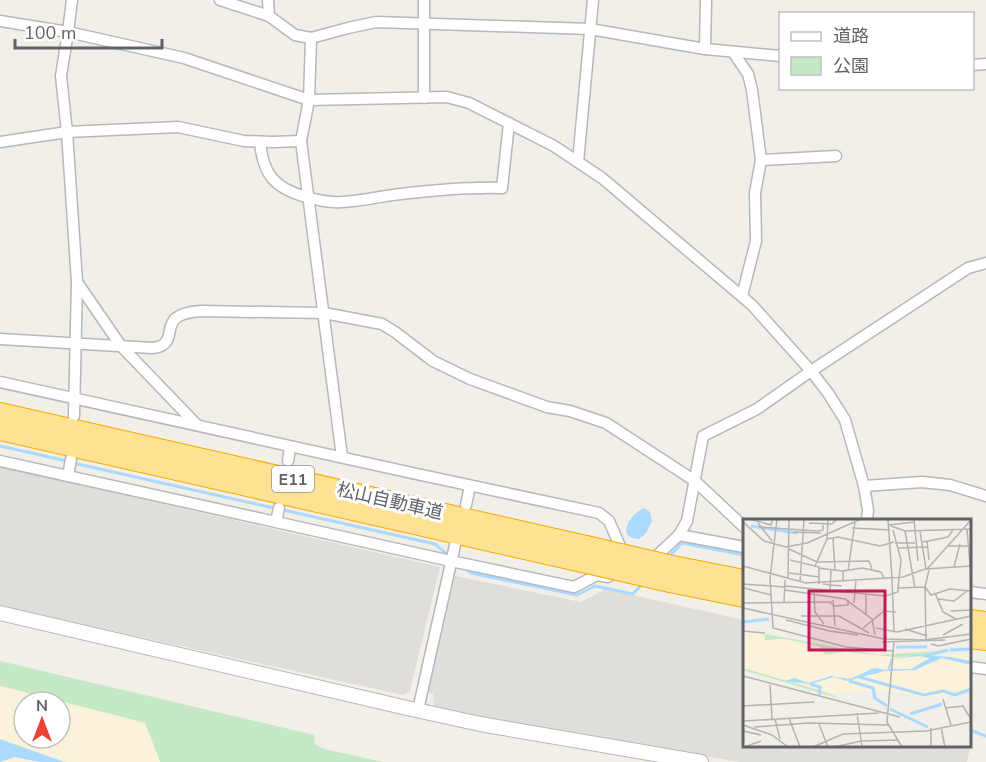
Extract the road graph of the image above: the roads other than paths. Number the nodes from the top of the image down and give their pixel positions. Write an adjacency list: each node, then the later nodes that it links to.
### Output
1 (72, 0): 11 (street)
2 (220, 0): 7 (street)
3 (268, 0): 7 (street)
4 (424, 0): 9 (street)
5 (593, 0): 10 (street)
6 (706, 0): 13 (street)
7 (269, 16): 12 (street)
8 (0, 21): 11 (street)
9 (424, 23): 10 (street); 12 (street); 16 (street)
10 (590, 29): 13 (street); 25 (street)
11 (68, 32): 17 (street); 19 (street)
12 (311, 38): 17 (street)
13 (705, 49): 14 (street)
14 (733, 52): 15 (street); 24 (street)
15 (779, 56)
16 (424, 98): 17 (street); 18 (street)
17 (309, 100): 20 (street)
18 (509, 123): 25 (street); 26 (street)
19 (67, 132): 21 (street); 22 (street); 28 (street)
20 (302, 141): 22 (street); 26 (street)
21 (0, 142)
22 (260, 142): 26 (street)
23 (836, 156): 24 (street)
24 (761, 160): 29 (street)
25 (578, 162): 29 (street)
26 (309, 198): 30 (street)
27 (986, 263): 34 (street)
28 (77, 282): 32 (street); 33 (street)
29 (742, 296): 34 (street)
30 (324, 314): 33 (street); 42 (street); 47 (street)
31 (0, 339): 32 (street)
32 (75, 343): 33 (street); 36 (street)
33 (121, 346): 39 (street)
34 (811, 371): 47 (street); 49 (street)
35 (0, 382): 36 (street)
36 (74, 398): 38 (street); 39 (street)
37 (0, 413): 59 (highway, 松山自動車道 / E11)
38 (74, 416)
39 (197, 425): 41 (street)
40 (0, 429): 59 (highway, 松山自動車道 / E11)
41 (290, 447): 42 (street); 45 (street)
42 (342, 457): 48 (street)
43 (71, 459): 46 (street)
44 (0, 461): 46 (street)
45 (288, 461)
46 (68, 476): 54 (street)
47 (694, 481): 55 (street); 56 (street)
48 (470, 486): 51 (street); 61 (street)
49 (864, 486): 50 (street); 53 (street)
50 (986, 496)
51 (466, 505)
52 (279, 508): 54 (street)
53 (867, 519)
54 (276, 522): 60 (street)
55 (743, 526)
56 (679, 535): 58 (street); 61 (street)
57 (455, 545): 60 (street)
58 (743, 547)
59 (584, 554): 62 (highway, 松山自動車道 / E11, bridge)
60 (451, 561): 61 (street); 74 (street)
61 (642, 570)
62 (672, 574): 63 (highway, 松山自動車道 / E11); 66 (highway, 松山自動車道 / E11)
63 (743, 580)
64 (971, 592): 65 (street)
65 (986, 594)
66 (743, 597)
67 (0, 613): 74 (street)
68 (971, 620): 69 (highway)
69 (986, 622)
70 (971, 638): 71 (highway)
71 (986, 640)
72 (971, 667): 73 (street)
73 (986, 669)
74 (418, 710): 75 (street)
75 (701, 762)

